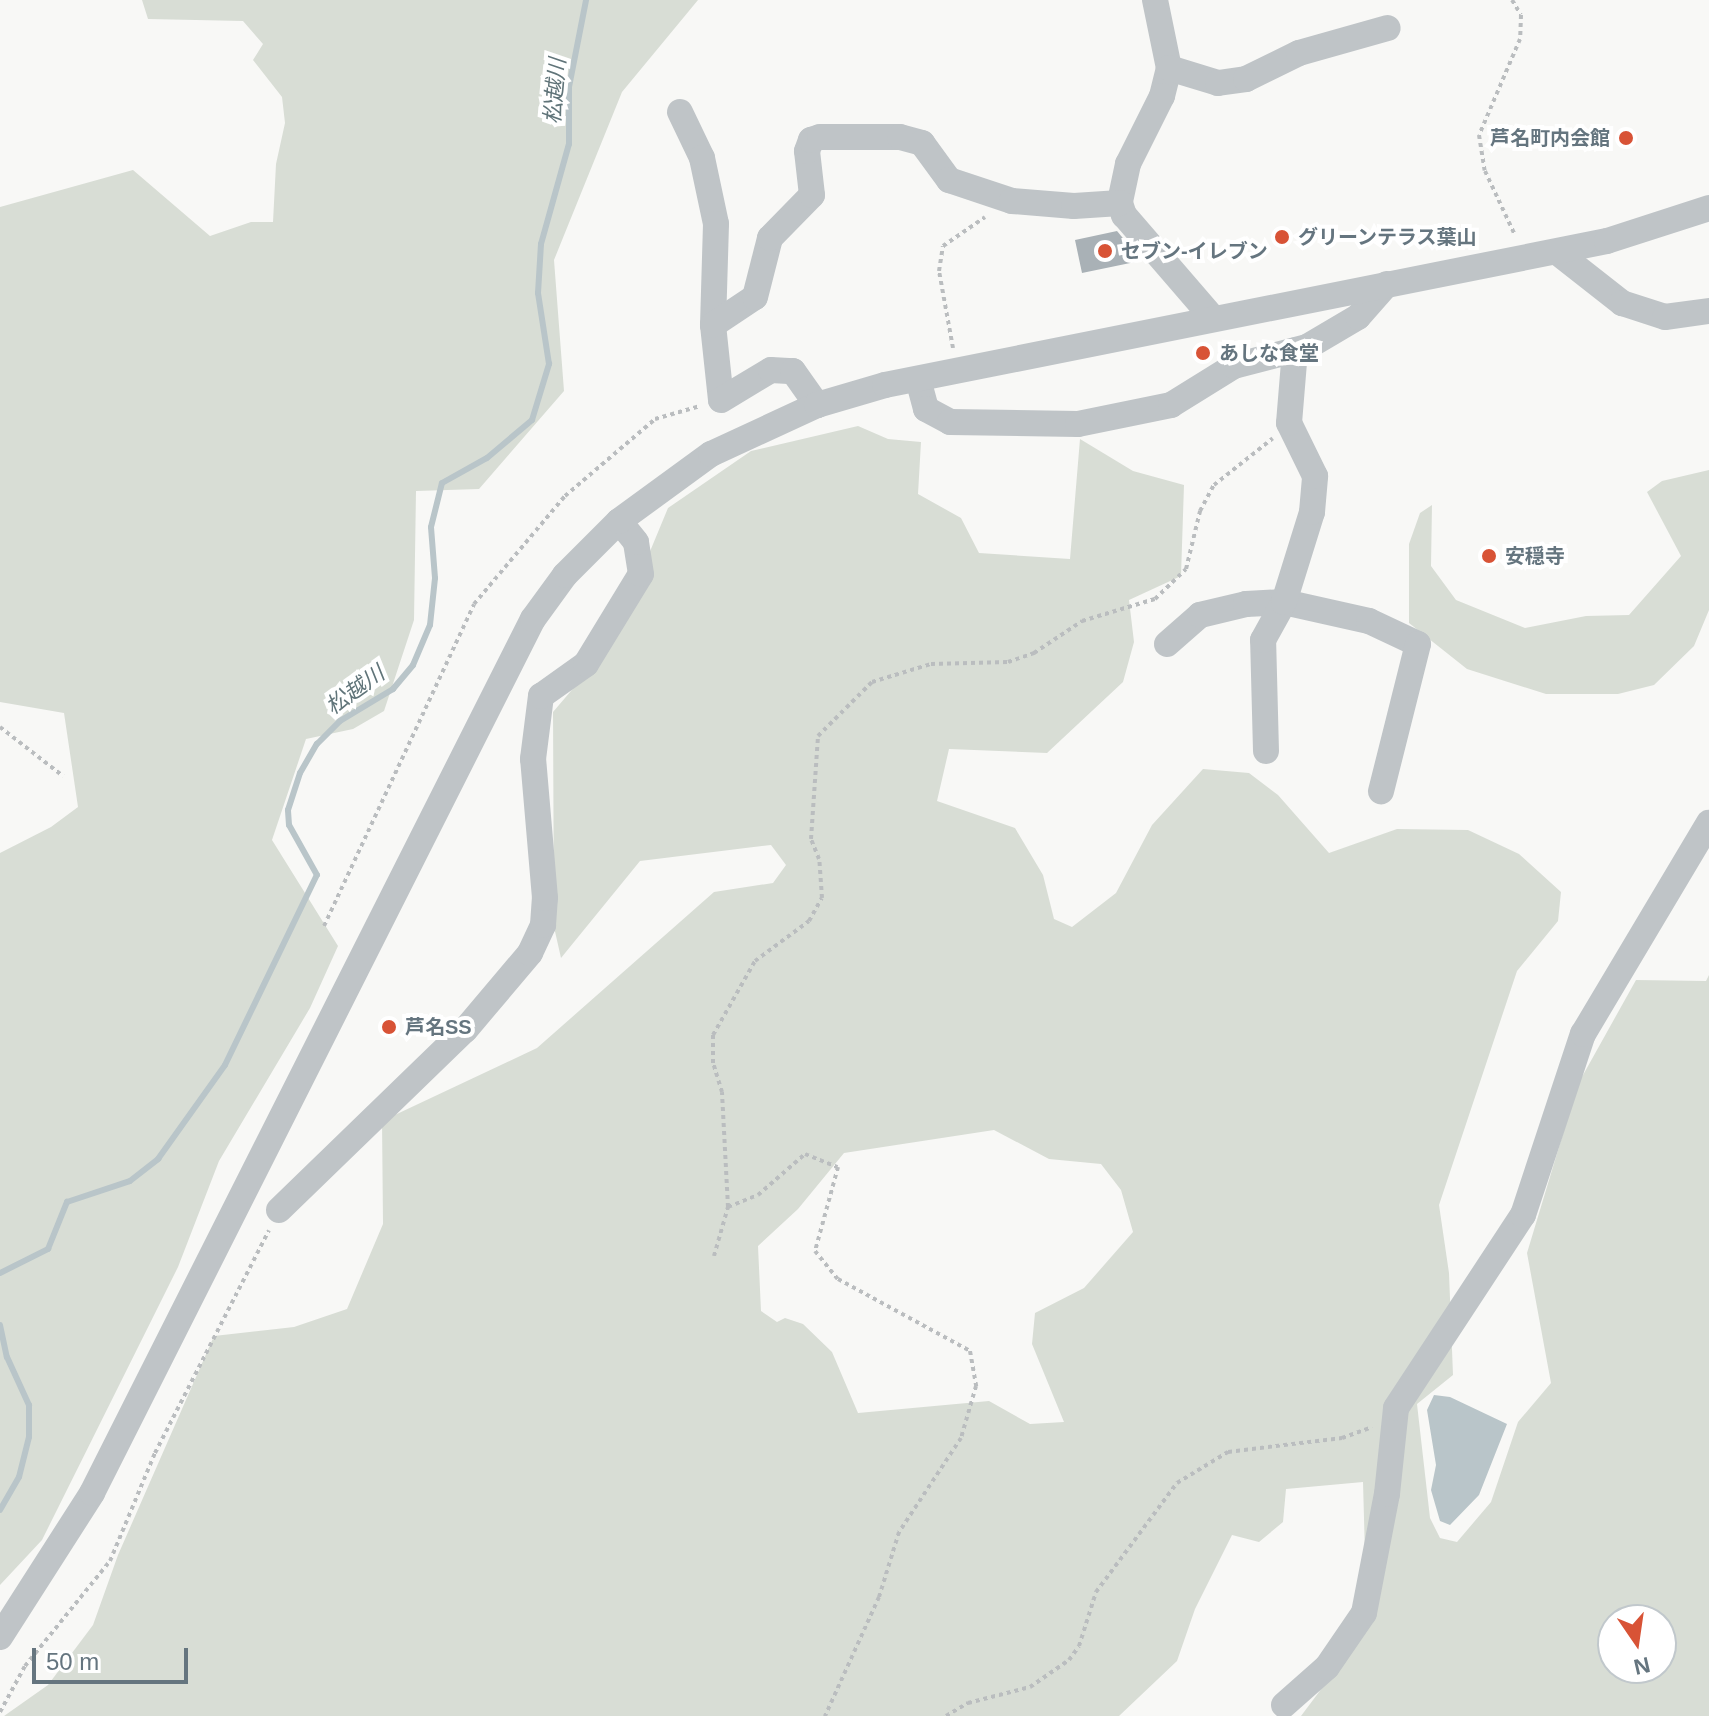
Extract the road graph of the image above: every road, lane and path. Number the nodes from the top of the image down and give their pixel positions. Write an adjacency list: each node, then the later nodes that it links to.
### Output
1 (1155, 0): 4 (street)
2 (1512, 0): 10 (path)
3 (1388, 28): 4 (street)
4 (1169, 68): 7 (street)
5 (680, 112): 14 (street)
6 (1012, 201): 7 (street); 14 (street); 16 (path)
7 (1120, 203): 13 (street)
8 (1709, 208): 9 (street)
9 (1557, 252): 10 (street); 12 (street)
10 (1525, 257): 11 (street)
11 (1387, 284): 13 (street); 15 (street)
12 (1709, 311)
13 (1212, 317): 16 (street)
14 (713, 325): 18 (street)
15 (1295, 350): 17 (street); 20 (street)
16 (958, 370): 17 (street)
17 (918, 379): 19 (street)
18 (721, 400): 19 (street); 29 (path)
19 (817, 405): 21 (street)
20 (1289, 423): 22 (street); 30 (path)
21 (619, 521): 31 (street); 34 (street)
22 (1284, 602): 23 (street); 25 (street); 27 (street)
23 (1167, 644)
24 (0, 727): 26 (path)
25 (1266, 751)
26 (63, 776)
27 (1381, 791)
28 (1709, 823): 33 (street)
29 (324, 926)
30 (728, 1207): 32 (path); 37 (path)
31 (279, 1210): 36 (path)
32 (714, 1256)
33 (1396, 1408): 35 (street); 38 (path)
34 (0, 1637)
35 (1284, 1705)
36 (0, 1712)
37 (825, 1716)
38 (946, 1716)

